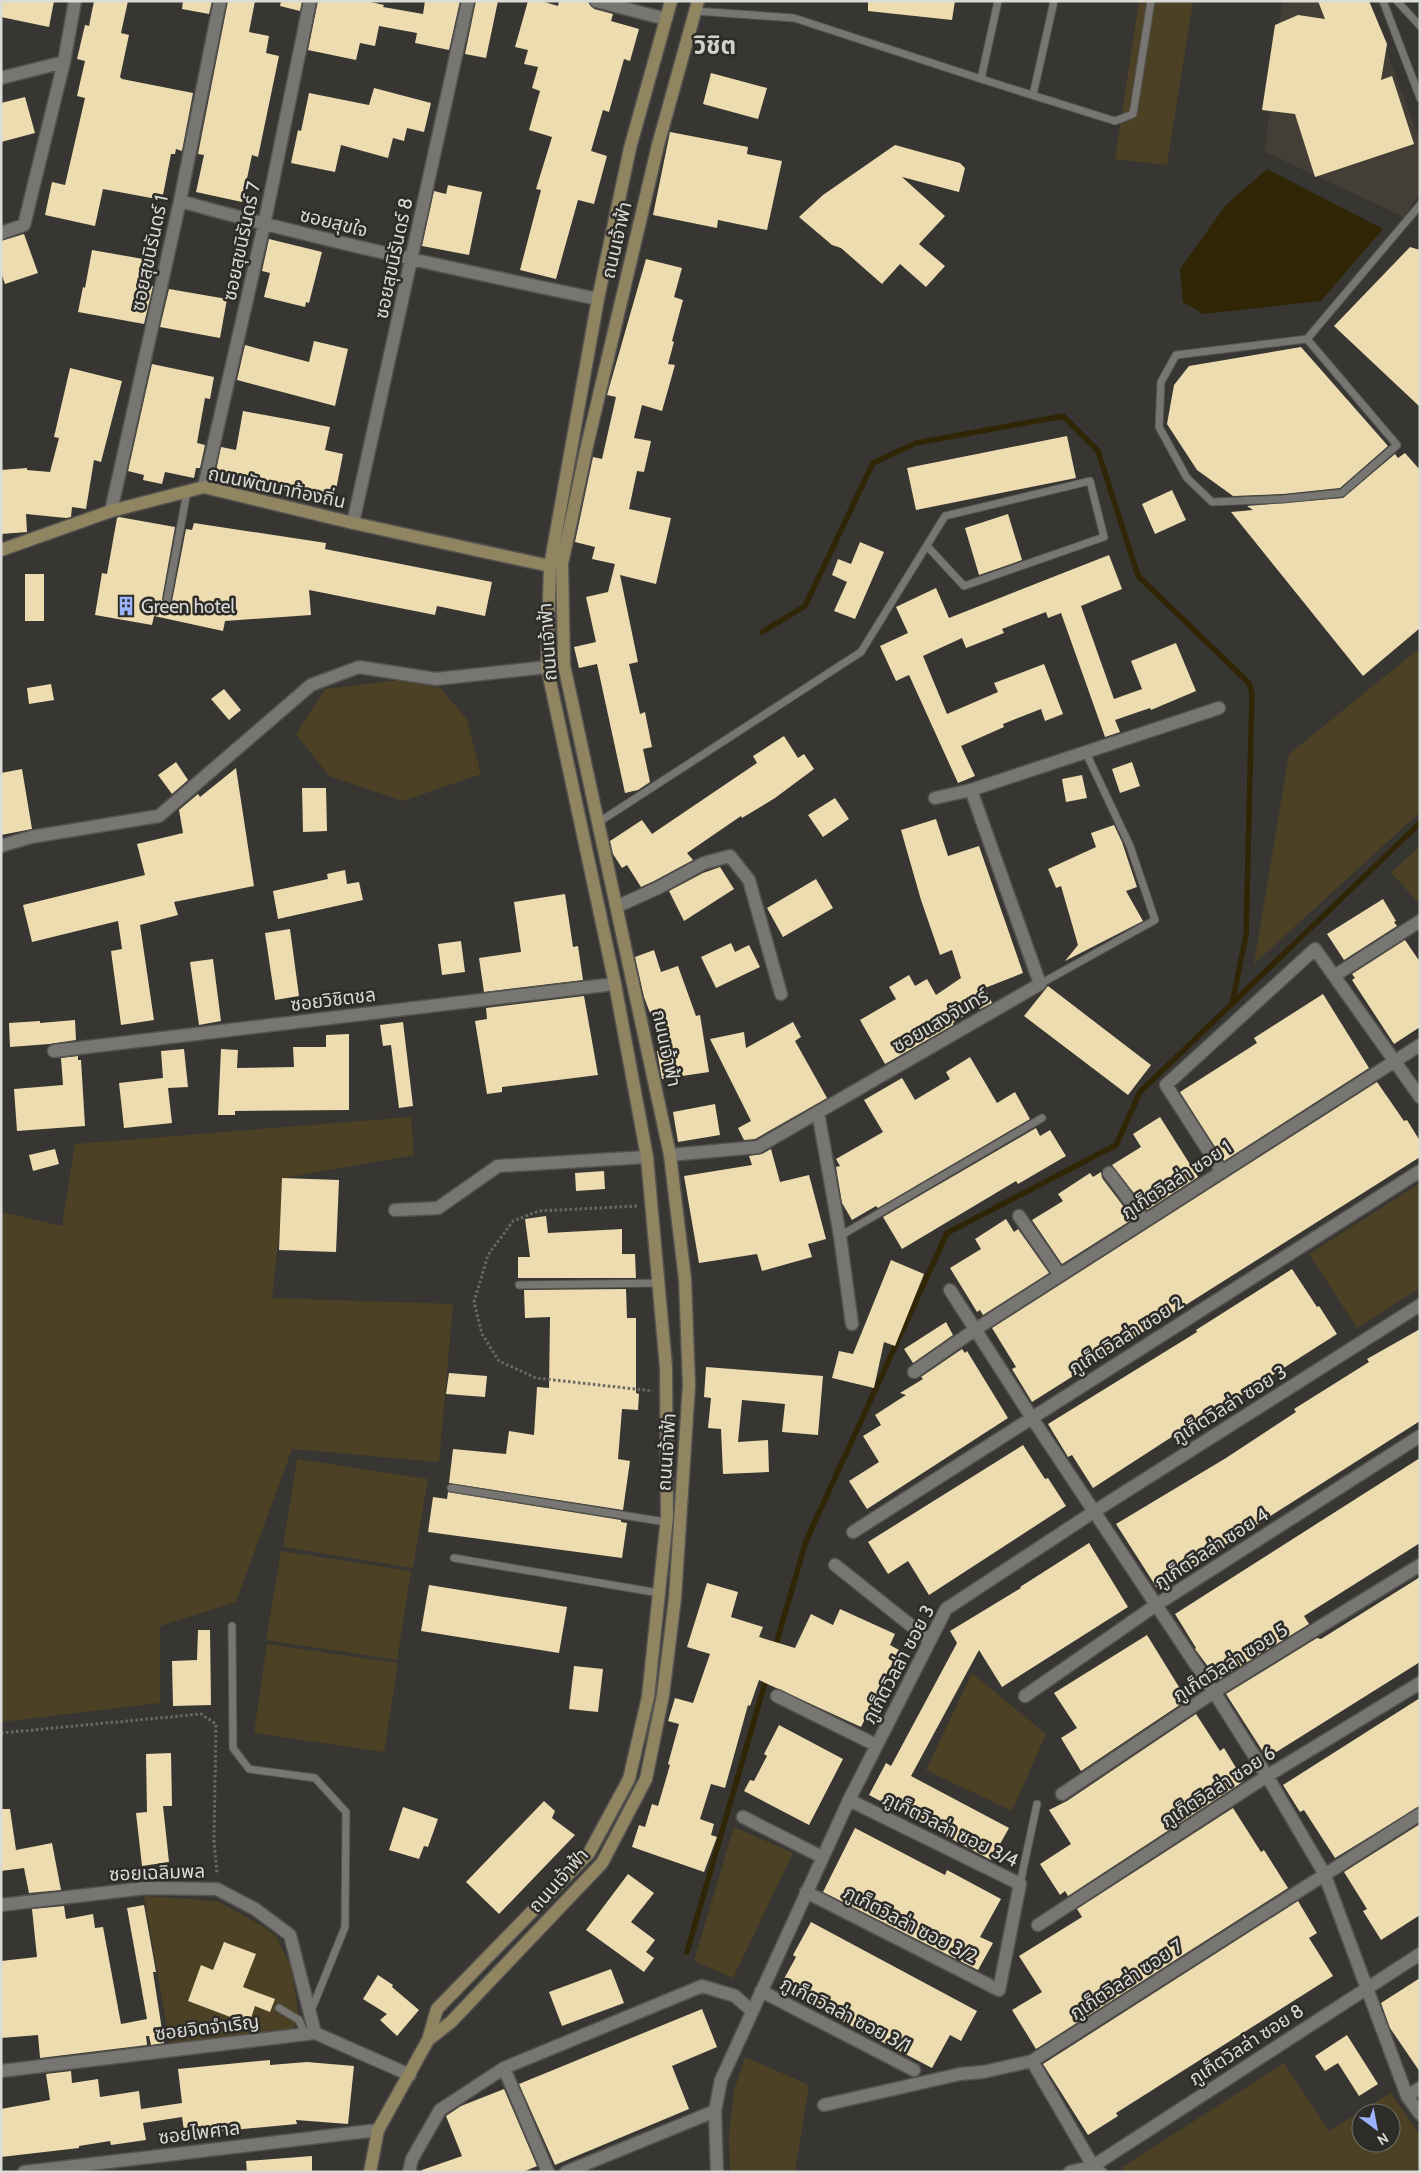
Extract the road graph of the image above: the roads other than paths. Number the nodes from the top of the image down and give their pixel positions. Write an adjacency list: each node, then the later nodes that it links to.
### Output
1 (75, 1): 15 (street)
2 (220, 1): 20 (street, ซอยสุขนิรันดร์ 1)
3 (310, 1): 22 (street, ซอยสุขนิรันดร์ 7)
4 (468, 1): 24 (street, ซอยสุขนิรันดร์ 8)
5 (596, 1): 13 (street)
6 (671, 1): 13 (main road, ถนนเจ้าฟ้า)
7 (998, 1): 17 (lane)
8 (1054, 1): 18 (lane)
9 (1152, 1): 18 (lane)
10 (1383, 1): 19 (lane)
11 (1397, 1): 14 (lane)
12 (697, 6): 17 (lane); 40 (main road, ถนนเจ้าฟ้า)
13 (666, 19): 25 (main road, ถนนเจ้าฟ้า)
14 (1420, 26)
15 (64, 62): 16 (street); 23 (street)
16 (1, 78)
17 (981, 79): 18 (lane)
18 (1033, 95)
19 (1420, 98)
20 (180, 201): 22 (street, ซอยสุขใจ); 29 (street, ซอยสุขนิรันดร์ 1)
21 (1420, 206): 26 (lane)
22 (264, 224): 24 (street, ซอยสุขใจ); 27 (street, ซอยสุขนิรันดร์ 7)
23 (1, 233)
24 (411, 260): 25 (street, ซอยสุขใจ); 30 (street, ซอยสุขนิรันดร์ 8)
25 (598, 299): 33 (main road, ถนนเจ้าฟ้า)
26 (1307, 339): 26 (lane)
27 (204, 487): 28 (main road, ถนนพัฒนาท้องถิ่น); 30 (main road, ถนนพัฒนาท้องถิ่น)
28 (187, 492): 29 (main road, ถนนพัฒนาท้องถิ่น); 34 (lane)
29 (111, 511): 32 (main road, ถนนพัฒนาท้องถิ่น)
30 (353, 523): 33 (main road, ถนนพัฒนาท้องถิ่น)
31 (927, 546): 31 (lane); 40 (lane)
32 (1, 550)
33 (550, 566): 35 (main road, ถนนเจ้าฟ้า)
34 (167, 600)
35 (547, 667): 41 (street); 45 (main road, ถนนเจ้าฟ้า)
36 (1219, 708): 37 (street)
37 (1086, 752): 38 (street); 46 (lane)
38 (971, 790): 39 (street); 46 (street)
39 (935, 798)
40 (599, 822): 42 (main road, ถนนเจ้าฟ้า)
41 (3, 848)
42 (618, 906): 47 (street); 54 (main road, ถนนเจ้าฟ้า)
43 (1420, 921): 44 (street)
44 (1334, 976): 50 (street); 57 (street)
45 (616, 984): 49 (street, ซอยวิชิตชล); 55 (main road, ถนนเจ้าฟ้า)
46 (1040, 984): 52 (street, ซอยแสงจันทร์)
47 (781, 994)
48 (1420, 1045): 50 (street, ภูเก็ตวิลล่า ซอย 1)
49 (54, 1052)
50 (1395, 1062): 51 (street); 57 (street, ภูเก็ตวิลล่า ซอย 1)
51 (1420, 1097)
52 (818, 1112): 54 (street, ซอยแสงจันทร์); 62 (street)
53 (1042, 1118): 62 (lane)
54 (670, 1155): 109 (main road, ถนนเจ้าฟ้า)
55 (648, 1157): 59 (street); 64 (main road, ถนนเจ้าฟ้า)
56 (1420, 1171): 71 (street, ภูเก็ตวิลล่า ซอย 2)
57 (1222, 1172): 61 (street, ภูเก็ตวิลล่า ซอย 1)
58 (1109, 1173): 61 (street)
59 (395, 1210)
60 (1019, 1216): 63 (street)
61 (1145, 1221): 63 (street, ภูเก็ตวิลล่า ซอย 1)
62 (840, 1236): 68 (street)
63 (1060, 1275): 69 (street, ภูเก็ตวิลล่า ซอย 1)
64 (659, 1283): 65 (lane); 75 (main road, ถนนเจ้าฟ้า)
65 (519, 1285)
66 (950, 1290): 69 (street)
67 (1420, 1305): 74 (street, ภูเก็ตวิลล่า ซอย 3)
68 (852, 1324)
69 (976, 1329): 70 (street, ภูเก็ตวิลล่า ซอย 1); 71 (street)
70 (914, 1372)
71 (1032, 1418): 74 (street); 76 (street, ภูเก็ตวิลล่า ซอย 2)
72 (1420, 1436): 81 (street, ภูเก็ตวิลล่า ซอย 4)
73 (451, 1488): 75 (lane)
74 (1095, 1511): 81 (street); 83 (street, ภูเก็ตวิลล่า ซอย 3)
75 (666, 1522): 80 (main road, ถนนเจ้าฟ้า)
76 (853, 1532)
77 (454, 1558): 80 (lane)
78 (835, 1565): 83 (street)
79 (1420, 1565): 85 (street, ภูเก็ตวิลล่า ซอย 5)
80 (659, 1593): 109 (main road, ถนนเจ้าฟ้า)
81 (1156, 1605): 85 (street); 87 (street, ภูเก็ตวิลล่า ซอย 4)
82 (232, 1626): 107 (lane)
83 (929, 1640): 88 (street, ภูเก็ตวิลล่า ซอย 3)
84 (1420, 1683): 89 (street, ภูเก็ตวิลล่า ซอย 6)
85 (1214, 1692): 89 (street); 90 (street, ภูเก็ตวิลล่า ซอย 5)
86 (777, 1696): 88 (street)
87 (1025, 1696)
88 (876, 1745): 91 (street, ภูเก็ตวิลล่า ซอย 3)
89 (1267, 1776): 96 (street); 100 (street, ภูเก็ตวิลล่า ซอย 6)
90 (1062, 1794)
91 (849, 1800): 95 (street, ภูเก็ตวิลล่า ซอย 3); 97 (street, ภูเก็ตวิลล่า ซอย 3/4)
92 (1037, 1804): 97 (lane)
93 (1420, 1814): 96 (street, ภูเก็ตวิลล่า ซอย 7)
94 (743, 1817): 95 (street)
95 (822, 1857): 98 (street, ภูเก็ตวิลล่า ซอย 3)
96 (1324, 1873): 102 (street); 110 (street, ภูเก็ตวิลล่า ซอย 7)
97 (1020, 1884): 103 (street, ภูเก็ตวิลล่า ซอย 3/4)
98 (806, 1892): 103 (street, ภูเก็ตวิลล่า ซอย 3/2); 104 (street, ภูเก็ตวิลล่า ซอย 3)
99 (1, 1905): 107 (street, ซอยเฉลิมพล)
100 (1038, 1925)
101 (1420, 1954): 102 (street, ภูเก็ตวิลล่า ซอย 8)
102 (1366, 1988): 116 (street); 121 (street, ภูเก็ตวิลล่า ซอย 8)
103 (999, 1990)
104 (761, 1992): 106 (street, ภูเก็ตวิลล่า ซอย 3); 112 (street, ภูเก็ตวิลล่า ซอย 3/1)
105 (279, 2008): 108 (lane)
106 (752, 2011): 111 (street); 118 (street, ภูเก็ตวิลล่า ซอย 3)
107 (310, 2014): 108 (street, ซอยเฉลิมพล)
108 (310, 2033): 113 (street, ซอยจิตจำเริญ); 114 (street)
109 (428, 2040): 114 (main road, ถนนเจ้าฟ้า)
110 (1032, 2061): 117 (street, ภูเก็ตวิลล่า ซอย 7); 121 (street)
111 (504, 2068): 124 (street); 125 (street)
112 (914, 2070)
113 (1, 2071)
114 (410, 2075): 120 (main road, ถนนเจ้าฟ้า)
115 (1420, 2088): 116 (street)
116 (1407, 2096): 119 (street)
117 (824, 2105)
118 (715, 2111): 126 (street); 127 (street, ภูเก็ตวิลล่า ซอย 3)
119 (1420, 2114)
120 (378, 2130): 122 (street, ซอยไพศาล); 123 (main road, ถนนเจ้าฟ้า)
121 (1096, 2169): 128 (street, ภูเก็ตวิลล่า ซอย 8)
122 (24, 2172)
123 (370, 2172)
124 (410, 2172)
125 (548, 2172)
126 (566, 2172)
127 (717, 2172)
128 (1070, 2172)

